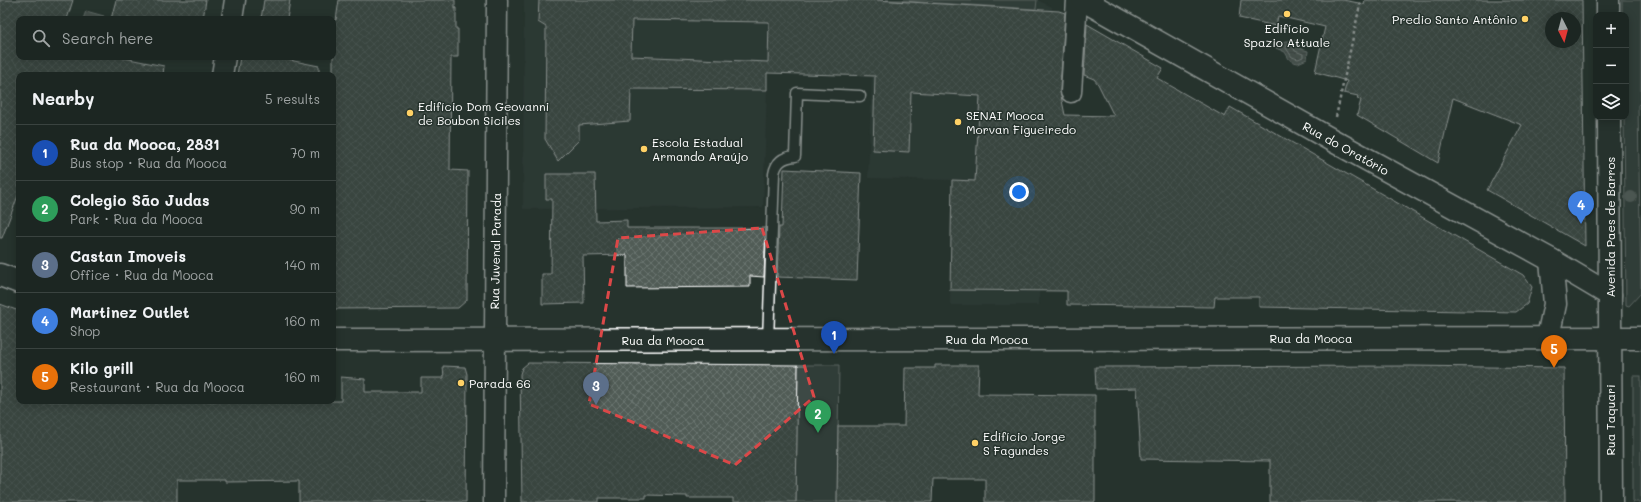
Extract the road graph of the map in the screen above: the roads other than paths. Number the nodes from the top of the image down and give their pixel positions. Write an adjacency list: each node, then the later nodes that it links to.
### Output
1 (235, 0): 7 (street)
2 (497, 0): 21 (street, Rua Juvenal Parada)
3 (1077, 0): 10 (street)
4 (1083, 0): 13 (main road, Rua do Oratório)
5 (1608, 0): 6 (main road)
6 (1608, 12)
7 (232, 16)
8 (225, 60): 9 (street)
9 (223, 72)
10 (1071, 92)
11 (860, 96): 22 (lane)
12 (1609, 120): 16 (main road, Avenida Paes de Barros)
13 (1551, 260): 16 (main road, Rua do Oratório); 17 (main road)
14 (0, 276): 15 (main road)
15 (16, 281)
16 (1610, 295): 18 (main road, Avenida Paes de Barros)
17 (1548, 338): 18 (main road, Rua da Mooca); 22 (main road, Rua da Mooca)
18 (1610, 338): 19 (main road, Rua da Mooca); 24 (main road, Rua Taquari)
19 (1641, 338)
20 (336, 340): 21 (main road, Rua da Mooca)
21 (494, 340): 22 (main road, Rua da Mooca); 23 (street, Rua Juvenal Parada)
22 (768, 340)
23 (494, 502)
24 (1611, 502)

